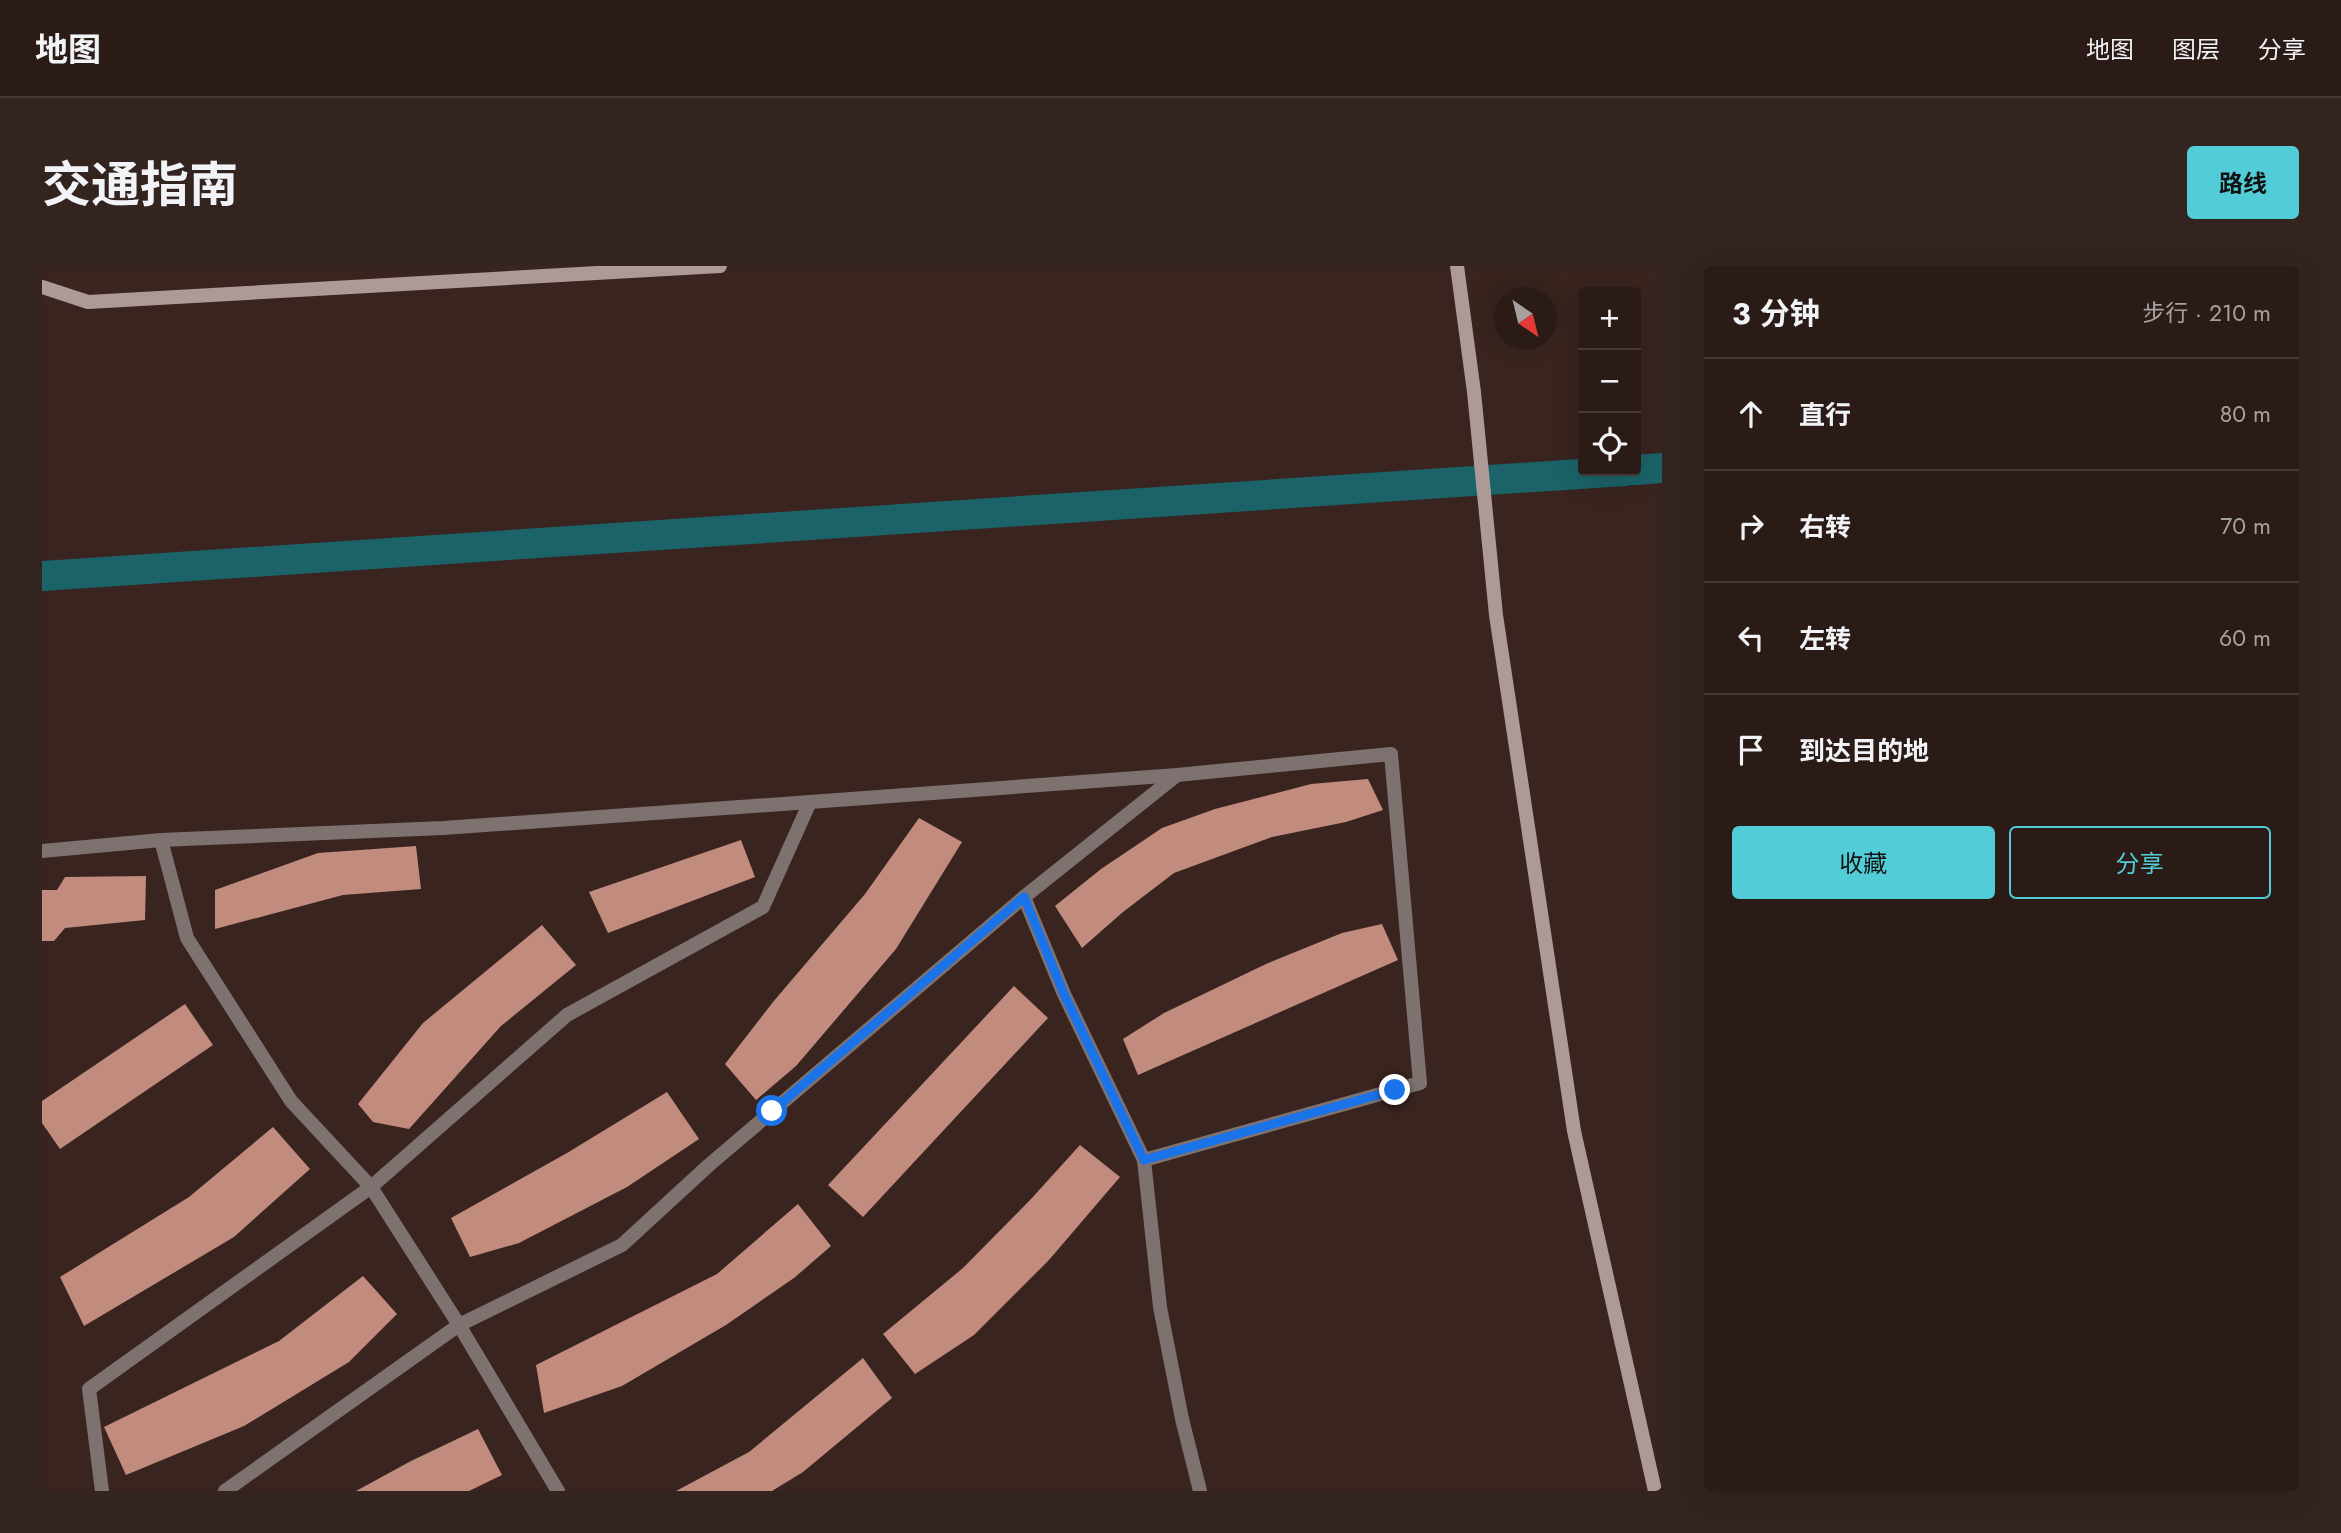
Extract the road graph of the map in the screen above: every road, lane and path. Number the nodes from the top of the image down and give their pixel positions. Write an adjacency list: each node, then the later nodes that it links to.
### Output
1 (720, 266): 3 (street)
2 (1457, 266): 17 (street)
3 (620, 269): 4 (street)
4 (42, 287)
5 (1177, 775): 6 (street); 9 (street); 10 (street)
6 (810, 802): 7 (street); 11 (street)
7 (161, 840): 8 (street); 11 (street)
8 (42, 851)
9 (1024, 897): 10 (street); 12 (street)
10 (1144, 1160): 16 (street)
11 (371, 1187): 12 (street); 13 (street)
12 (459, 1325): 14 (street); 15 (street)
13 (102, 1491)
14 (225, 1491)
15 (558, 1491)
16 (1200, 1491)
17 (1656, 1491)

